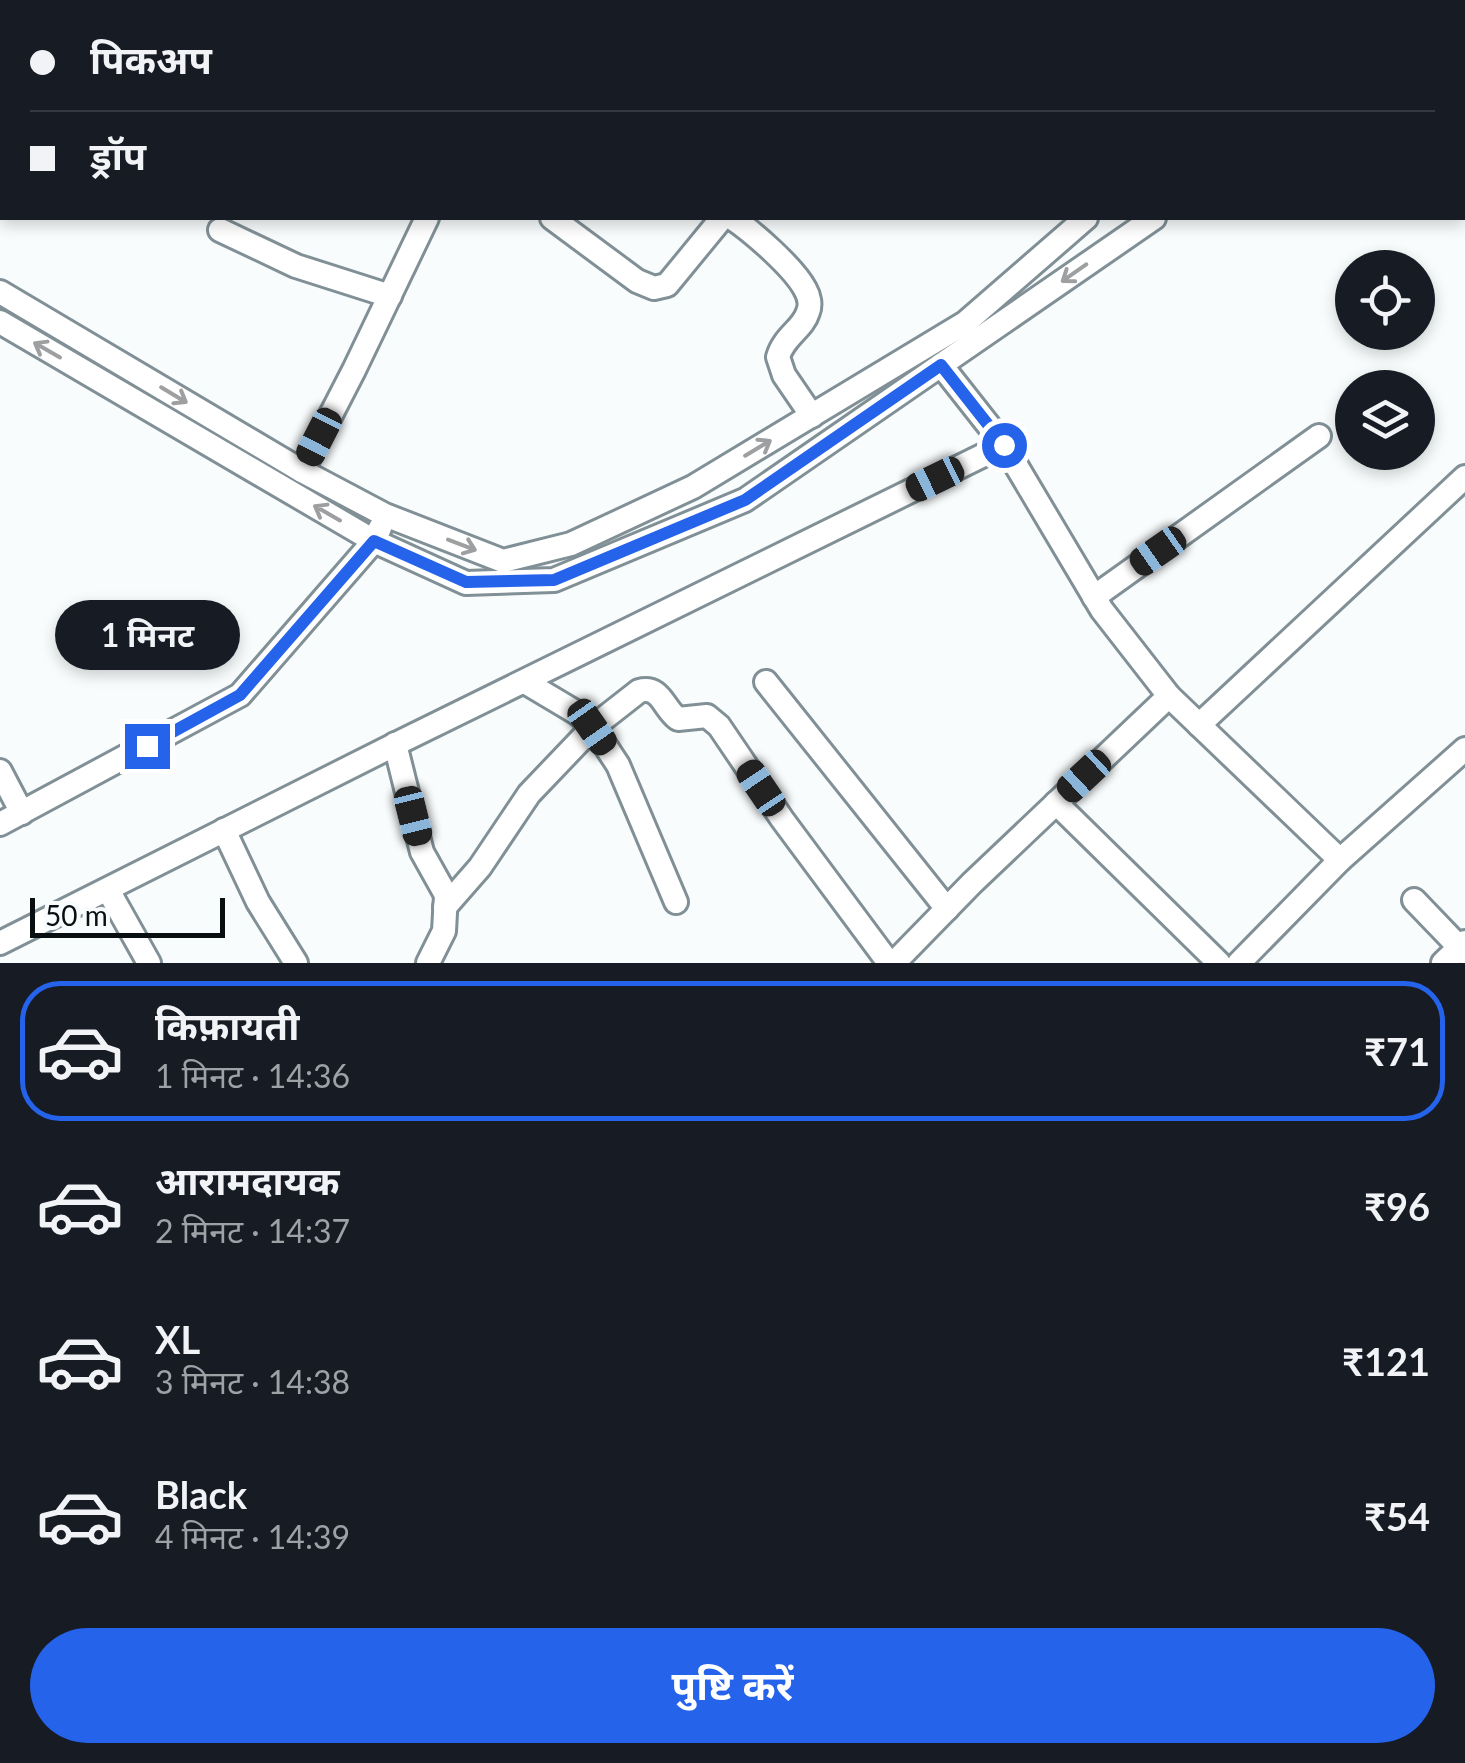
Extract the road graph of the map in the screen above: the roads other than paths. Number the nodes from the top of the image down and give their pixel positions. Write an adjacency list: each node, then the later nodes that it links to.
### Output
1 (426, 220): 11 (street)
2 (555, 220): 3 (street)
3 (720, 220)
4 (734, 220): 14 (street)
5 (1053, 220): 9 (street)
6 (1084, 220): 9 (street)
7 (1151, 220): 13 (street, one-way to 13)
8 (220, 230): 11 (street)
9 (1054, 244): 14 (street)
10 (0, 292): 17 (street, one-way to 17)
11 (390, 296): 17 (street)
12 (0, 322): 20 (street, one-way to 12)
13 (941, 365): 16 (street); 20 (street)
14 (812, 416): 19 (street, one-way to 14)
15 (1319, 436): 21 (street)
16 (1004, 445): 21 (street); 22 (street)
17 (302, 470): 19 (street)
18 (1465, 477): 25 (street)
19 (385, 515): 20 (street)
20 (374, 541): 31 (street)
21 (1094, 597): 24 (street)
22 (525, 682): 26 (street); 27 (street)
23 (766, 682): 39 (street)
24 (1168, 696): 25 (street); 30 (street)
25 (1199, 725): 34 (street)
26 (592, 727): 37 (street); 38 (street); 45 (street)
27 (396, 744): 33 (street); 38 (street)
28 (1465, 749): 34 (street)
29 (0, 771): 31 (street)
30 (1056, 803): 39 (street); 46 (street)
31 (22, 814): 32 (street)
32 (0, 824)
33 (224, 830): 35 (street); 43 (street)
34 (1340, 860): 47 (street)
35 (108, 890): 40 (street); 42 (street)
36 (1414, 900): 41 (street)
37 (676, 902)
38 (445, 907): 44 (street)
39 (947, 909): 45 (street)
40 (0, 943)
41 (1458, 951)
42 (149, 963)
43 (296, 963)
44 (428, 963)
45 (892, 963)
46 (1219, 963)
47 (1239, 963)

